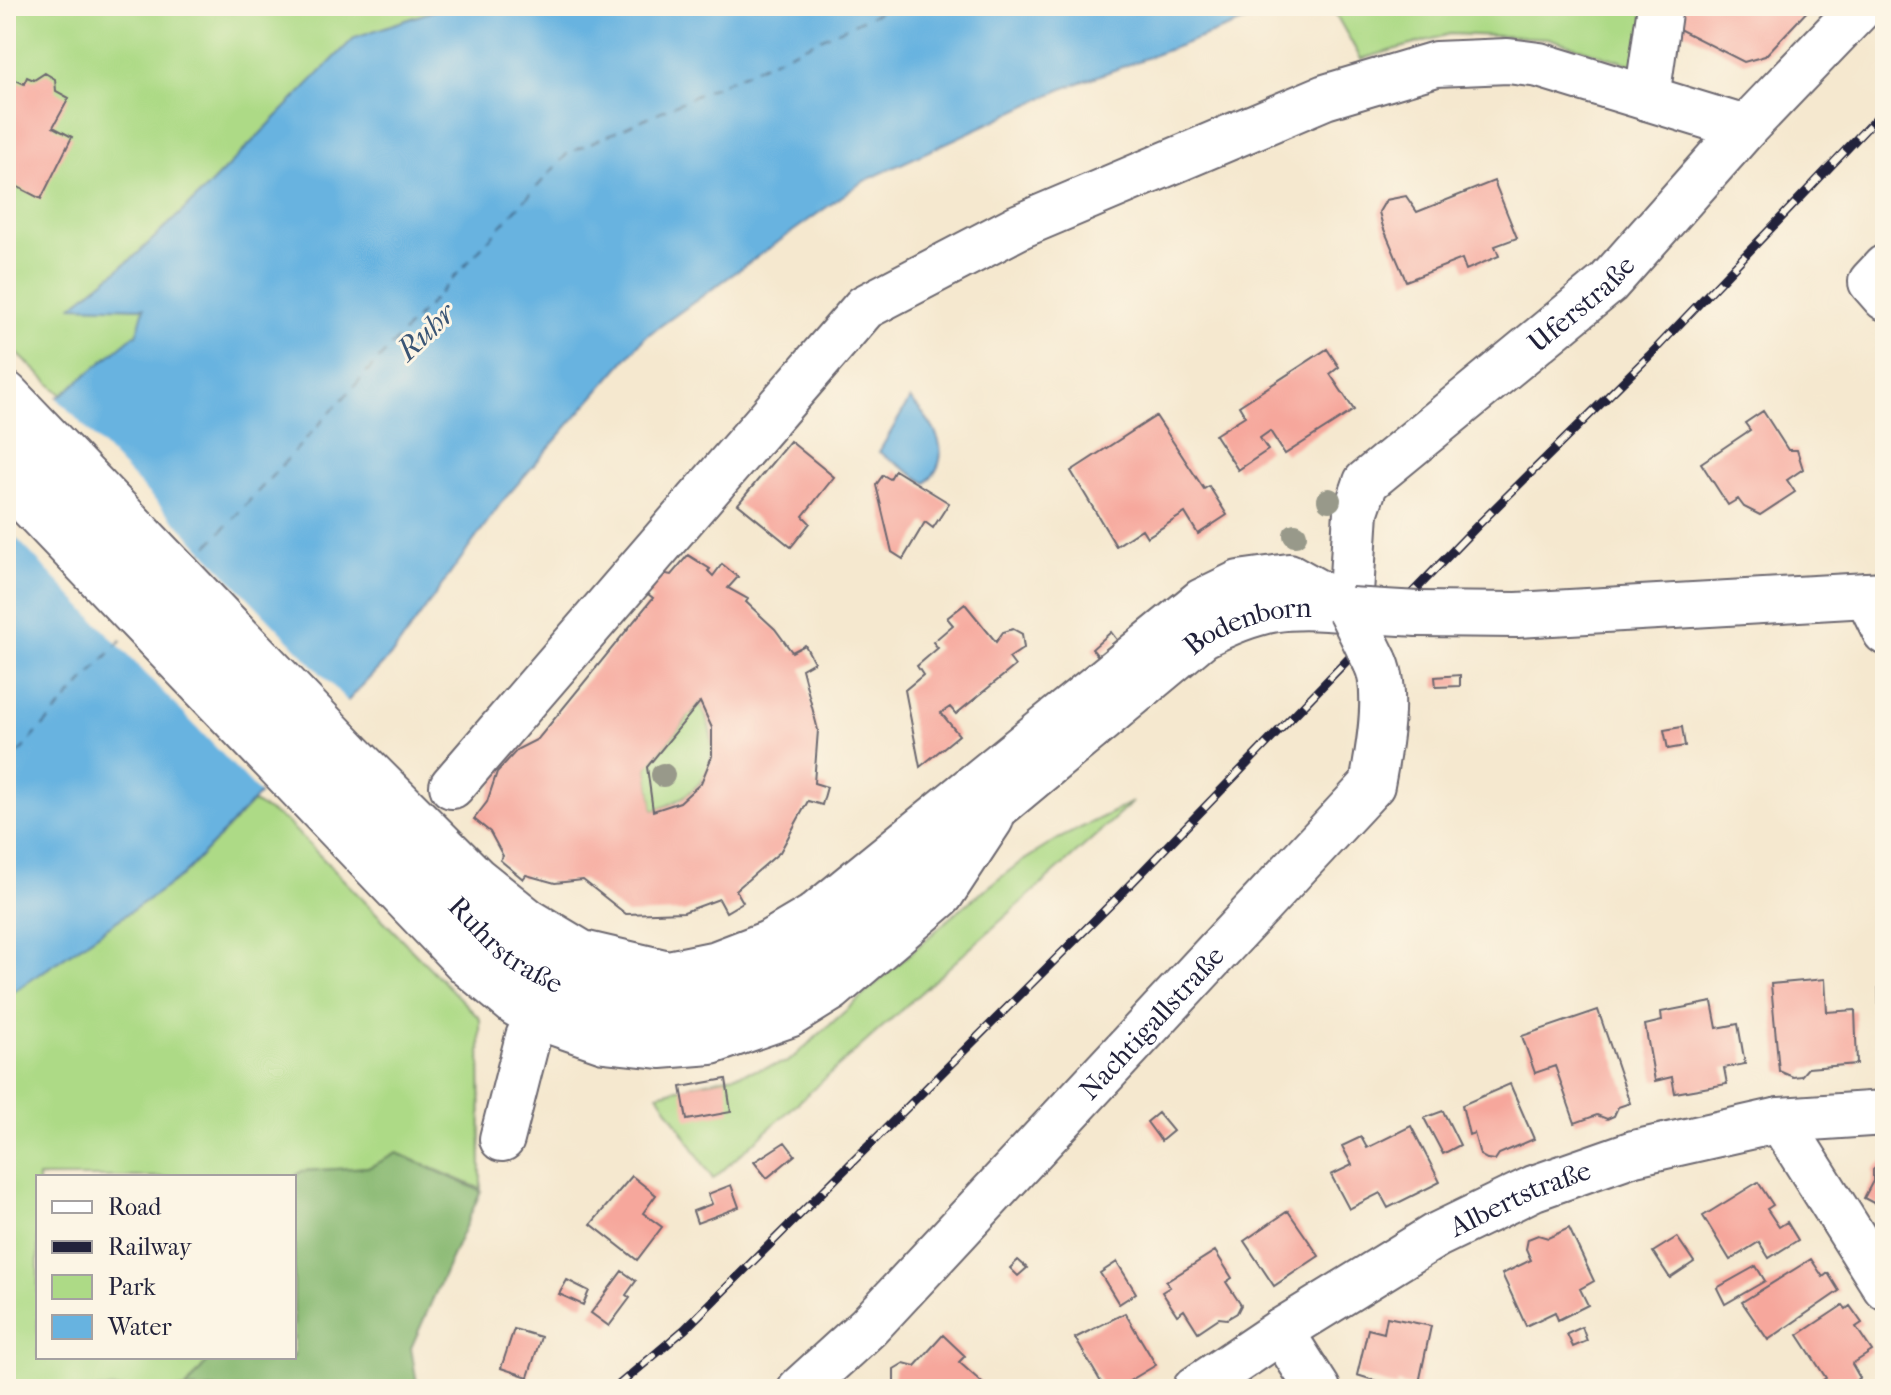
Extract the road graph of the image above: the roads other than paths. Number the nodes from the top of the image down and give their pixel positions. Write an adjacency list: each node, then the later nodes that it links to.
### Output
1 (1660, 6): 3 (street)
2 (1862, 6): 4 (street, Uferstraße)
3 (1647, 98): 4 (street); 13 (street)
4 (1745, 128): 10 (street, Uferstraße)
5 (1885, 267): 6 (street)
6 (1885, 298)
7 (6, 394): 12 (street)
8 (6, 431): 12 (street)
9 (6, 480): 12 (street)
10 (1342, 598): 11 (street, Bodenborn, bridge); 12 (street); 14 (street, Bodenborn); 22 (street, Nachtigallstraße, bridge)
11 (1879, 607)
12 (332, 776): 16 (street, Ruhrstraße)
13 (452, 786)
14 (1001, 804): 15 (street, Bodenborn); 16 (street)
15 (733, 997): 16 (street, Ruhrstraße)
16 (547, 1000): 19 (street)
17 (1885, 1113): 18 (street, Albertstraße)
18 (1780, 1120): 20 (street); 21 (street, Albertstraße)
19 (502, 1139)
20 (1885, 1287)
21 (1281, 1331): 23 (street, Albertstraße); 24 (street)
22 (800, 1389)
23 (1195, 1389)
24 (1318, 1389)

